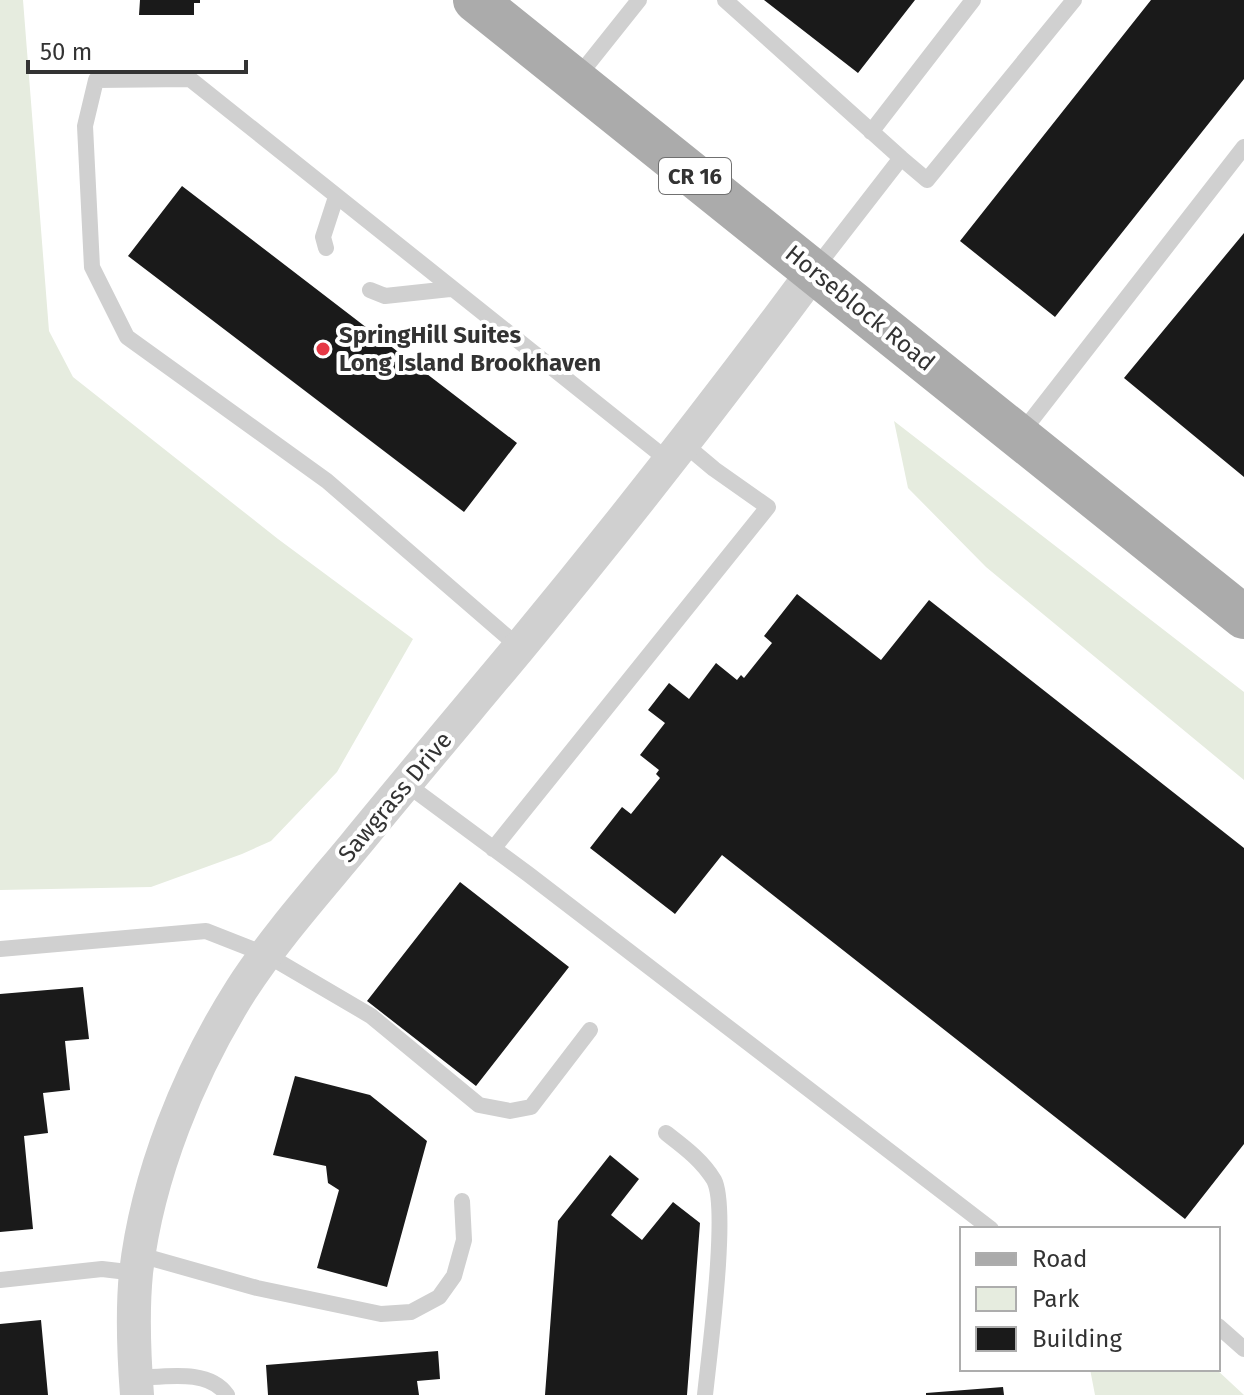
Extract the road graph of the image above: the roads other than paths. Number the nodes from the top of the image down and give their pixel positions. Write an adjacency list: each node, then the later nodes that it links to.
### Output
1 (475, 0): 6 (main road, Horseblock Road / CR 16)
2 (639, 0): 6 (lane)
3 (725, 0): 7 (lane)
4 (973, 0): 7 (lane)
5 (1074, 0): 9 (lane)
6 (575, 81): 12 (main road, Horseblock Road / CR 16)
7 (871, 132): 9 (lane)
8 (1244, 147): 15 (lane)
9 (901, 158): 12 (lane)
10 (336, 197): 11 (lane); 13 (lane); 18 (lane)
11 (326, 248)
12 (814, 271): 15 (main road, Horseblock Road / CR 16); 16 (street, Sawgrass Drive)
13 (450, 289): 14 (lane); 16 (lane)
14 (370, 290)
15 (1019, 437): 17 (main road, Horseblock Road / CR 16)
16 (676, 452): 18 (street, Sawgrass Drive); 20 (lane)
17 (1244, 617)
18 (519, 647): 19 (street, Sawgrass Drive)
19 (405, 783): 20 (lane); 22 (street, Sawgrass Drive)
20 (493, 849): 26 (lane)
21 (0, 949): 22 (lane)
22 (267, 955): 23 (lane); 27 (street, Sawgrass Drive)
23 (590, 1030)
24 (666, 1133): 33 (lane)
25 (462, 1201): 27 (lane)
26 (988, 1227)
27 (138, 1264): 28 (lane); 31 (street, Sawgrass Drive)
28 (0, 1280)
29 (1220, 1328): 30 (lane)
30 (1244, 1349)
31 (136, 1386): 32 (lane)
32 (227, 1395)
33 (705, 1395)

